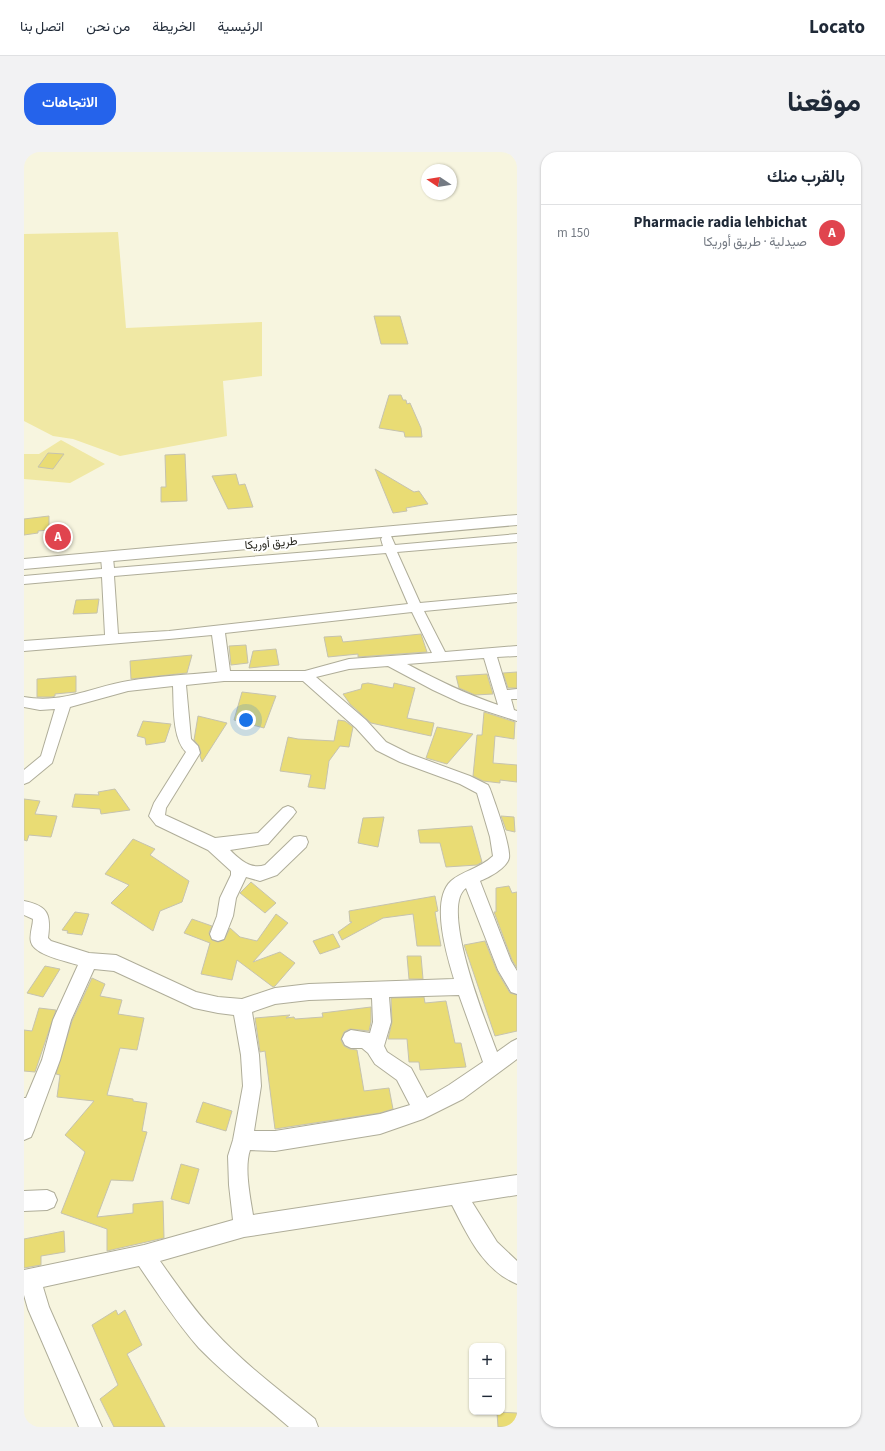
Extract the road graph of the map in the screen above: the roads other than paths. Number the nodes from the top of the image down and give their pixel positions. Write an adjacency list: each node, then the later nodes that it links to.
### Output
1 (517, 520): 2 (street, طريق أوريكا)
2 (385, 532): 4 (street); 5 (street, طريق أوريكا)
3 (517, 538): 4 (street)
4 (390, 548): 7 (street); 10 (street)
5 (107, 558): 6 (street, طريق أوريكا); 7 (street)
6 (24, 564)
7 (108, 573): 8 (street); 12 (street)
8 (24, 580)
9 (517, 598): 10 (street)
10 (417, 607): 11 (street); 16 (street)
11 (218, 631): 12 (street); 18 (street)
12 (112, 640): 13 (street)
13 (24, 646)
14 (517, 651): 15 (street)
15 (489, 653): 16 (street); 22 (street)
16 (440, 656): 17 (street)
17 (390, 661): 19 (street); 25 (street)
18 (224, 676): 19 (street); 20 (street)
19 (306, 676): 31 (street)
20 (179, 680): 24 (street); 29 (street)
21 (517, 694): 22 (street)
22 (503, 695): 25 (street)
23 (24, 702): 24 (street)
24 (64, 702): 26 (street)
25 (513, 714)
26 (24, 778)
27 (288, 812): 29 (street)
28 (300, 842): 30 (street)
29 (214, 845): 30 (street)
30 (239, 869): 33 (street)
31 (471, 879): 35 (street); 36 (street)
32 (24, 908): 34 (street)
33 (218, 934)
34 (89, 961): 38 (street); 44 (street)
35 (517, 986)
36 (464, 987): 37 (street); 42 (street)
37 (380, 990): 38 (street); 40 (street)
38 (242, 1007): 45 (street)
39 (352, 1039): 40 (street)
40 (374, 1047): 43 (street)
41 (517, 1048): 42 (street)
42 (493, 1066): 43 (street)
43 (424, 1110): 45 (street)
44 (26, 1117)
45 (243, 1140): 50 (street)
46 (517, 1186): 47 (street)
47 (458, 1195): 50 (street); 52 (street)
48 (47, 1200): 49 (street)
49 (24, 1201)
50 (244, 1227): 51 (street)
51 (144, 1255): 53 (street); 55 (street)
52 (517, 1272)
53 (27, 1280): 54 (street)
54 (91, 1427)
55 (308, 1427)

